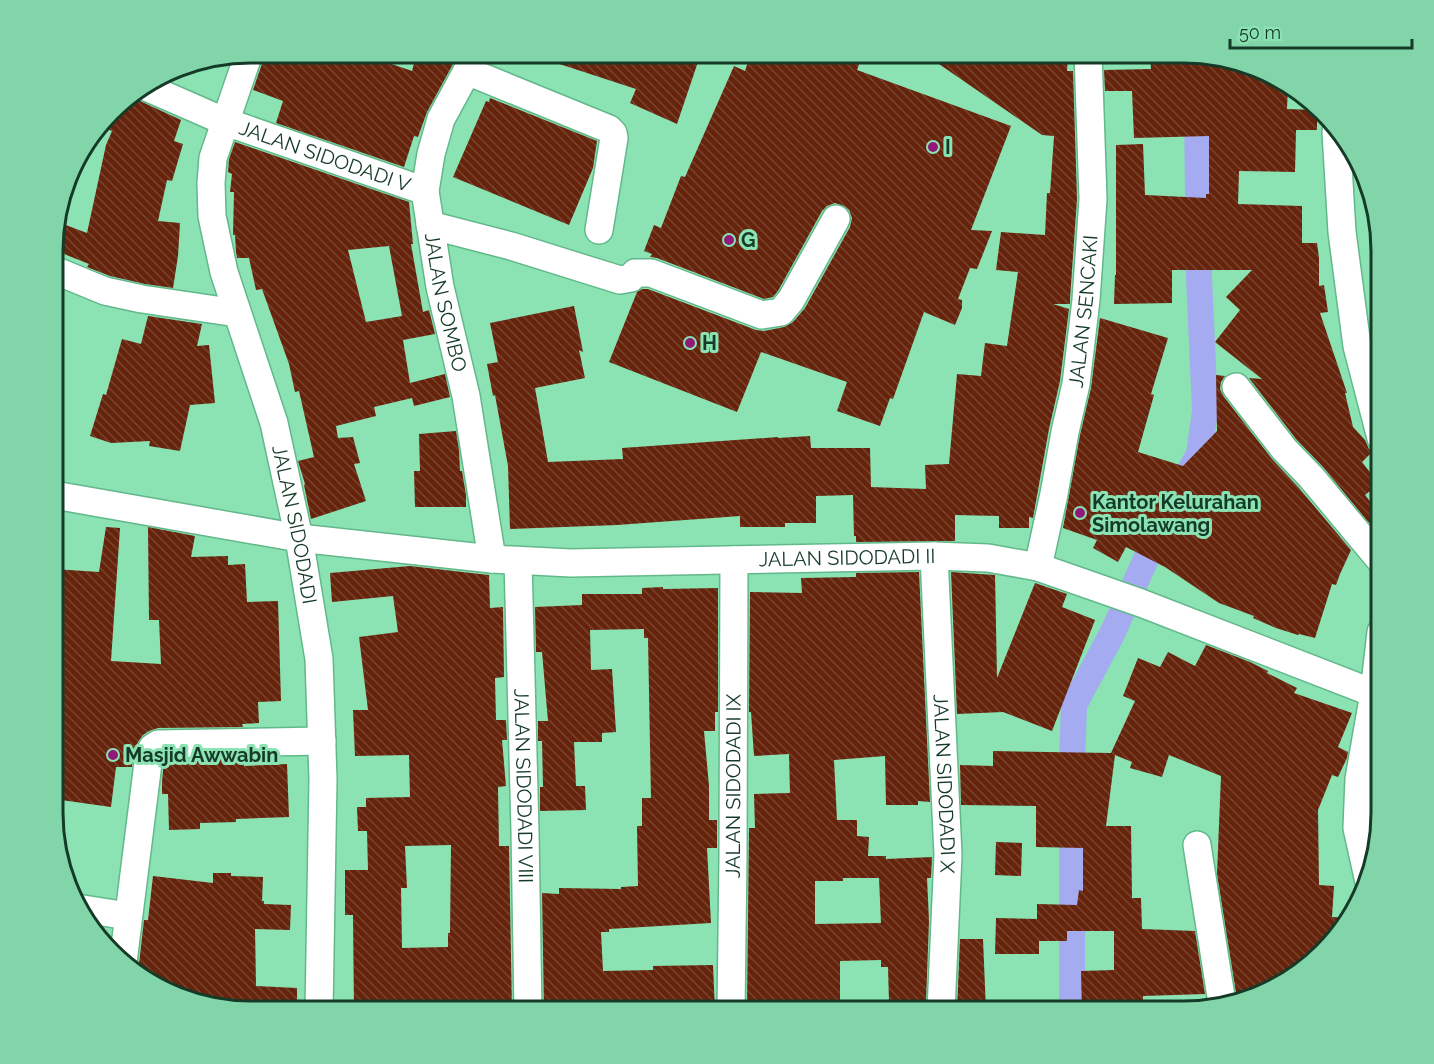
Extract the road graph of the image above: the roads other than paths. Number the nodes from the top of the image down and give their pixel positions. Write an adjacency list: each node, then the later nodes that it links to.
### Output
1 (246, 63): 6 (street, JALAN SIDODADI)
2 (469, 63): 8 (street, JALAN SOMBO)
3 (472, 63): 11 (street)
4 (1088, 63): 22 (street, JALAN SENCAKI)
5 (154, 90): 6 (street, JALAN SIDODADI V)
6 (226, 122): 8 (street, JALAN SIDODADI V); 13 (street, JALAN SIDODADI)
7 (1337, 143): 15 (street)
8 (425, 192): 10 (street, JALAN SOMBO)
9 (836, 219): 10 (street)
10 (430, 225): 20 (street, JALAN SOMBO)
11 (599, 230)
12 (63, 274): 13 (street)
13 (237, 313): 17 (street, JALAN SIDODADI)
14 (1236, 387): 18 (street)
15 (1371, 400)
16 (63, 497): 17 (street, JALAN SIDODADI II)
17 (299, 538): 20 (street, JALAN SIDODADI II); 25 (street, JALAN SIDODADI)
18 (1371, 549)
19 (934, 556): 21 (street, JALAN SIDODADI II); 22 (street, JALAN SIDODADI II); 35 (street, JALAN SIDODADI X)
20 (505, 560): 21 (street, JALAN SIDODADI II); 33 (street, JALAN SIDODADI VIII)
21 (734, 560): 34 (street, JALAN SIDODADI IX)
22 (1038, 567): 23 (street, JALAN SIDODADI II)
23 (1371, 692)
24 (1371, 722): 27 (street)
25 (322, 741): 29 (street); 32 (street, JALAN SIDODADI)
26 (1197, 845): 31 (street)
27 (1365, 860)
28 (90, 910): 29 (street)
29 (128, 916): 30 (street)
30 (124, 951)
31 (1220, 997)
32 (319, 1001)
33 (528, 1001)
34 (730, 1001)
35 (941, 1001)

